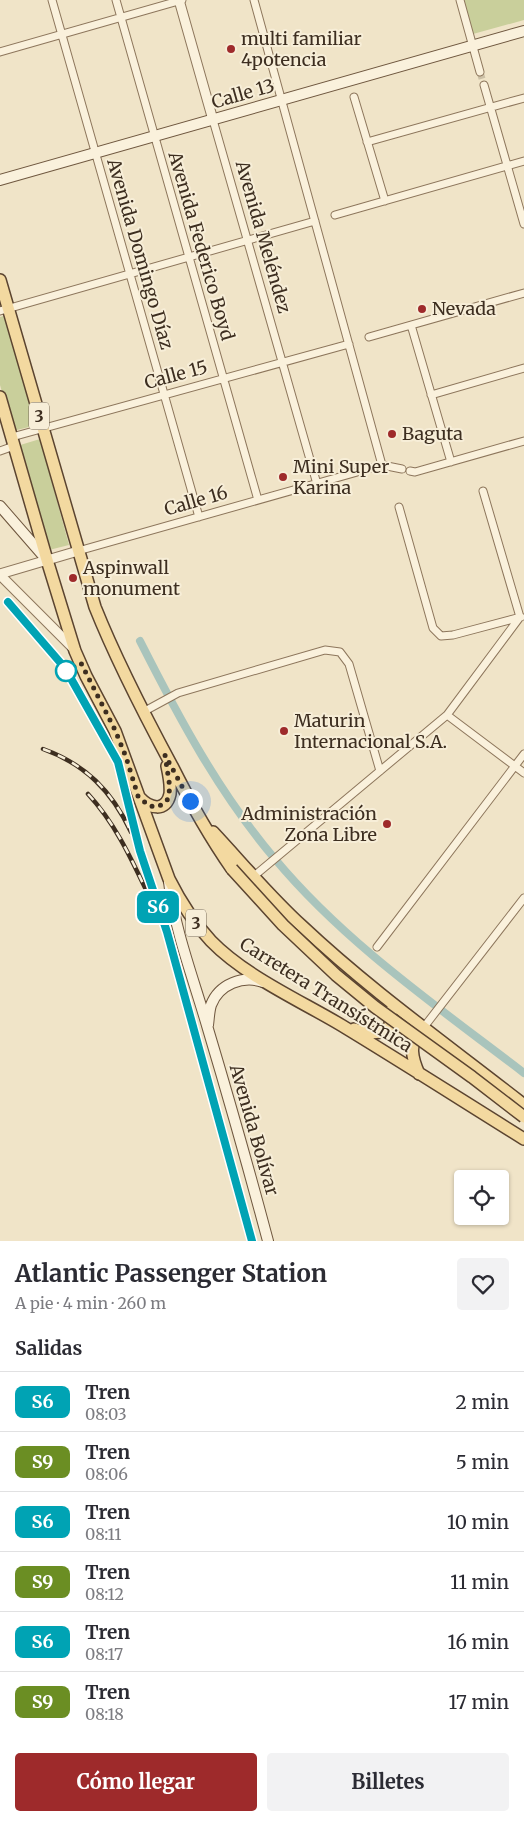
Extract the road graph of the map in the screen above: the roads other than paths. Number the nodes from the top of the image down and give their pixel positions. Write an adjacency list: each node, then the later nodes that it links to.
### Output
1 (52, 0): 8 (street, Avenida Domingo Díaz)
2 (116, 0): 6 (street, Avenida Federico Boyd)
3 (180, 0): 6 (street); 17 (street, Avenida Meléndez)
4 (254, 0): 15 (street)
5 (460, 0): 9 (street)
6 (121, 18): 8 (street); 18 (street, Avenida Federico Boyd)
7 (524, 31): 9 (main road, Calle 13)
8 (62, 35): 10 (street); 20 (street, Avenida Domingo Díaz)
9 (473, 46): 11 (street); 15 (main road, Calle 13)
10 (0, 51)
11 (480, 72)
12 (484, 85): 16 (street)
13 (354, 97): 19 (street)
14 (524, 98): 16 (street)
15 (282, 100): 17 (main road, Calle 13); 26 (street)
16 (491, 108): 19 (street); 22 (street)
17 (213, 120): 18 (main road, Calle 13); 28 (street, Avenida Meléndez)
18 (154, 136): 20 (main road, Calle 13); 29 (street, Avenida Federico Boyd)
19 (367, 142): 24 (street)
20 (95, 153): 23 (main road, Calle 13); 30 (street, Avenida Domingo Díaz)
21 (524, 161): 22 (street)
22 (507, 166): 24 (street); 27 (street)
23 (0, 180)
24 (385, 201): 25 (street)
25 (335, 215)
26 (315, 221): 28 (street); 36 (street)
27 (524, 224)
28 (247, 240): 29 (street); 37 (street, Avenida Meléndez)
29 (189, 257): 30 (street); 39 (street, Avenida Federico Boyd)
30 (130, 274): 33 (street); 40 (street, Avenida Domingo Díaz)
31 (0, 280): 33 (main road, 3)
32 (524, 294): 34 (street)
33 (4, 310): 43 (main road, 3)
34 (411, 325): 35 (street); 41 (street)
35 (369, 337)
36 (349, 344): 37 (street, Calle 15); 48 (street)
37 (282, 363): 39 (street, Calle 15); 51 (street, Avenida Meléndez)
38 (524, 368): 41 (street)
39 (223, 378): 40 (street, Calle 15); 53 (street, Avenida Federico Boyd)
40 (164, 394): 43 (street, Calle 15); 56 (street, Avenida Domingo Díaz)
41 (431, 394): 47 (street)
42 (0, 397): 45 (main road, 3)
43 (42, 428): 45 (street, Calle 15); 57 (main road, 3)
44 (524, 441): 47 (street)
45 (13, 442): 46 (street, Calle 15); 58 (main road, 3)
46 (0, 450)
47 (451, 462): 50 (street)
48 (382, 465): 49 (street, Calle 16); 51 (street, Calle 16)
49 (402, 469)
50 (410, 471)
51 (317, 484): 53 (street, Calle 16)
52 (484, 491): 60 (street)
53 (258, 500): 56 (street, Calle 16)
54 (0, 506): 58 (main road)
55 (399, 507): 60 (street)
56 (200, 517): 57 (street, Calle 16)
57 (78, 551): 58 (street, Calle 16); 62 (main road, Carretera Transístmica / 3)
58 (47, 560): 59 (street, Calle 16); 61 (main road, Carretera Transístmica / 3)
59 (0, 574): 61 (street)
60 (522, 616): 63 (street)
61 (75, 651): 69 (main road, Carretera Transístmica / 3)
62 (143, 712): 65 (main road, Carretera Transístmica / 3); 67 (street)
63 (447, 715): 66 (street); 67 (street)
64 (524, 754): 66 (street)
65 (165, 755): 69 (main road); 70 (main road, Carretera Transístmica / 3)
66 (515, 766): 68 (street); 74 (street)
67 (380, 771): 71 (street)
68 (524, 774)
69 (138, 796): 72 (main road, Carretera Transístmica / 3)
70 (198, 816): 71 (main road); 82 (main road, Carretera Transístmica / 3, bridge)
71 (254, 876): 76 (main road)
72 (169, 878): 75 (main road, Carretera Transístmica / 3); 79 (main road, Avenida Bolívar)
73 (524, 898): 78 (street)
74 (377, 947)
75 (269, 984): 77 (main road, Carretera Transístmica / 3); 79 (main road, Avenida Bolívar)
76 (387, 999): 77 (main road); 78 (main road)
77 (341, 1025): 80 (main road, Carretera Transístmica / 3)
78 (424, 1026): 80 (main road); 81 (main road)
79 (208, 1028): 84 (main road, Avenida Bolívar)
80 (420, 1074): 83 (main road, Carretera Transístmica / 3)
81 (524, 1105)
82 (524, 1117)
83 (524, 1138)
84 (268, 1241)

